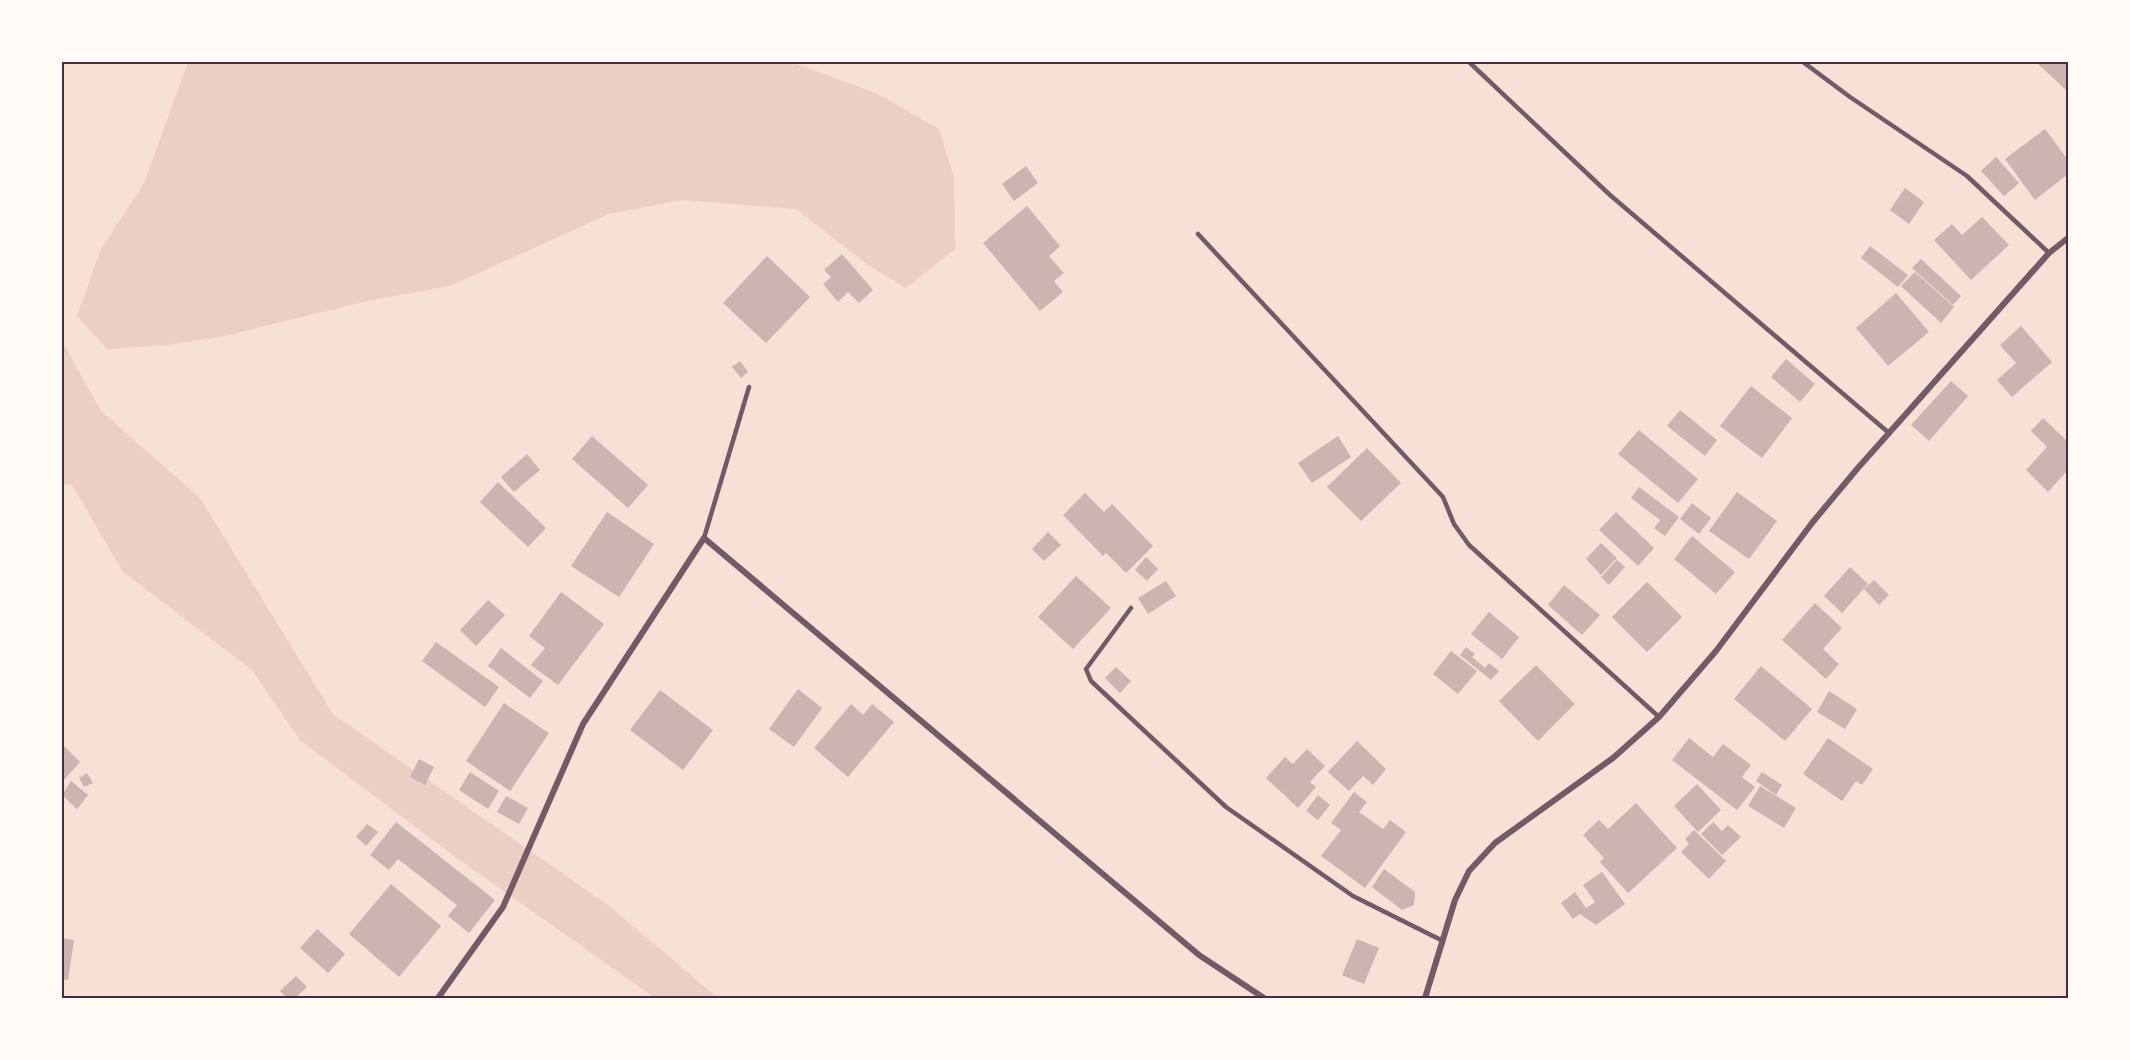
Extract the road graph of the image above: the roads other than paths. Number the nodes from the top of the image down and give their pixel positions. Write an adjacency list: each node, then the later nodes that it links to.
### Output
1 (1470, 62): 7 (lane)
2 (1803, 62): 5 (lane)
3 (1198, 234): 10 (lane)
4 (2068, 238): 5 (street)
5 (2049, 253): 7 (street)
6 (749, 387): 8 (lane)
7 (1889, 433): 10 (street)
8 (704, 538): 12 (street); 13 (street)
9 (1131, 608): 11 (lane)
10 (1659, 717): 11 (street)
11 (1443, 941): 14 (street)
12 (438, 999)
13 (1264, 999)
14 (1425, 999)

